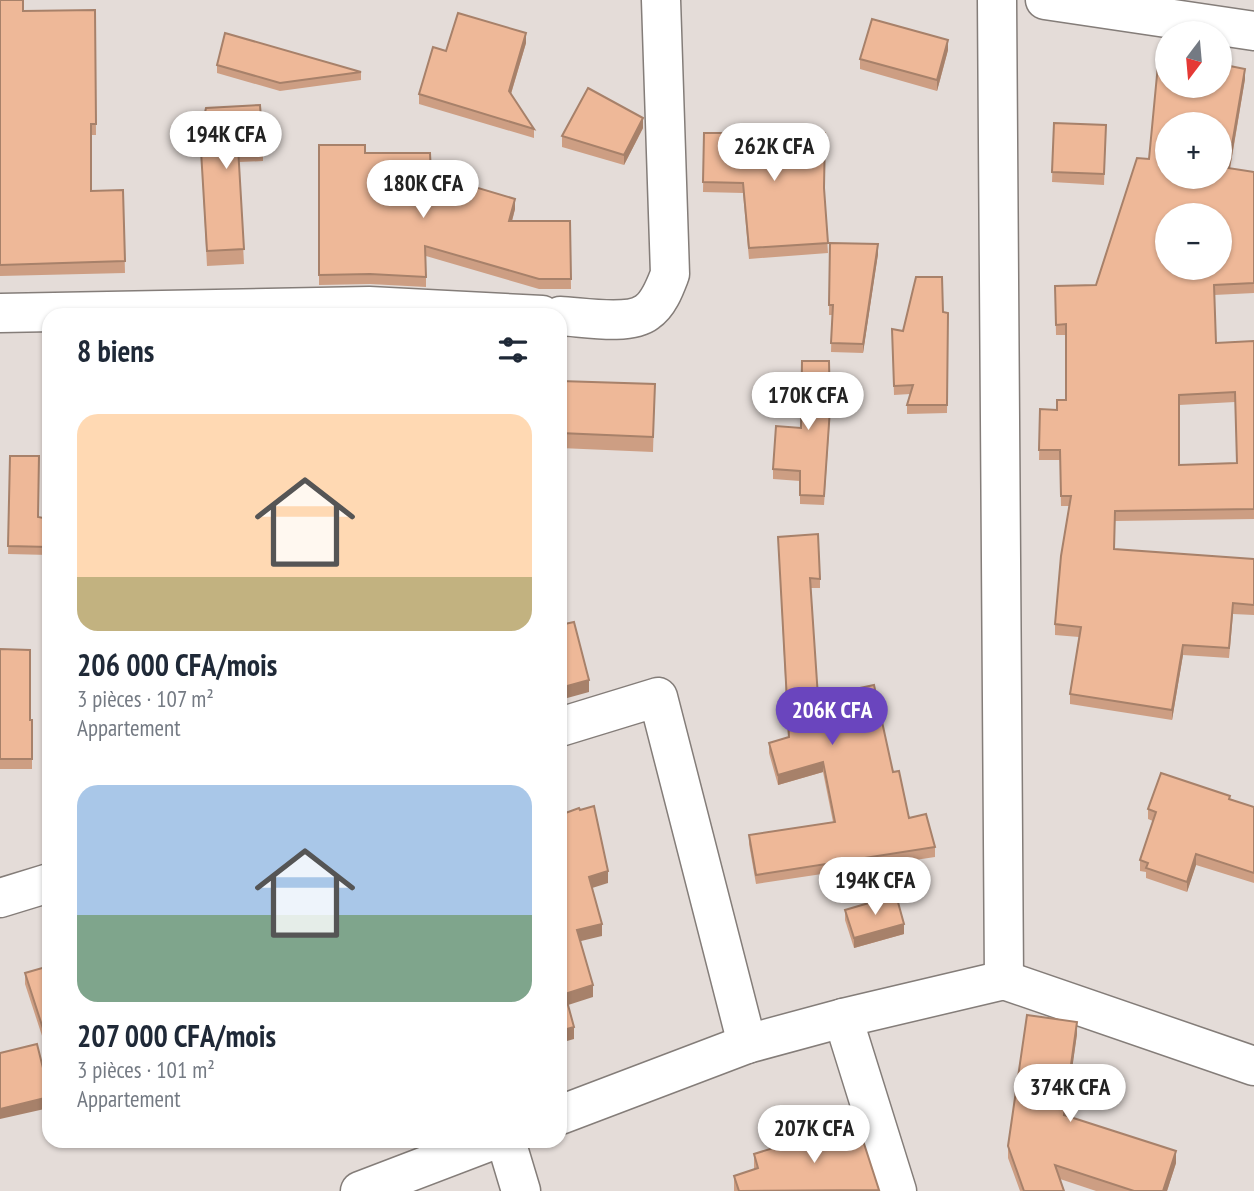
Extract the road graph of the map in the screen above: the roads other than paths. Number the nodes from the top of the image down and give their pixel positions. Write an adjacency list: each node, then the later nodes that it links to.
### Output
1 (661, 0): 9 (street)
2 (997, 0): 13 (street)
3 (1045, 0): 4 (street)
4 (1254, 31)
5 (264, 308): 6 (street)
6 (407, 308)
7 (42, 312): 8 (street)
8 (0, 313)
9 (567, 316)
10 (567, 725): 15 (street)
11 (42, 885): 12 (street)
12 (0, 898)
13 (1004, 980): 14 (street); 16 (street)
14 (843, 1018): 15 (street); 22 (street)
15 (747, 1044): 17 (street)
16 (1254, 1066)
17 (567, 1112)
18 (473, 1148): 20 (street)
19 (508, 1148): 21 (street)
20 (360, 1191)
21 (521, 1191)
22 (897, 1191)

